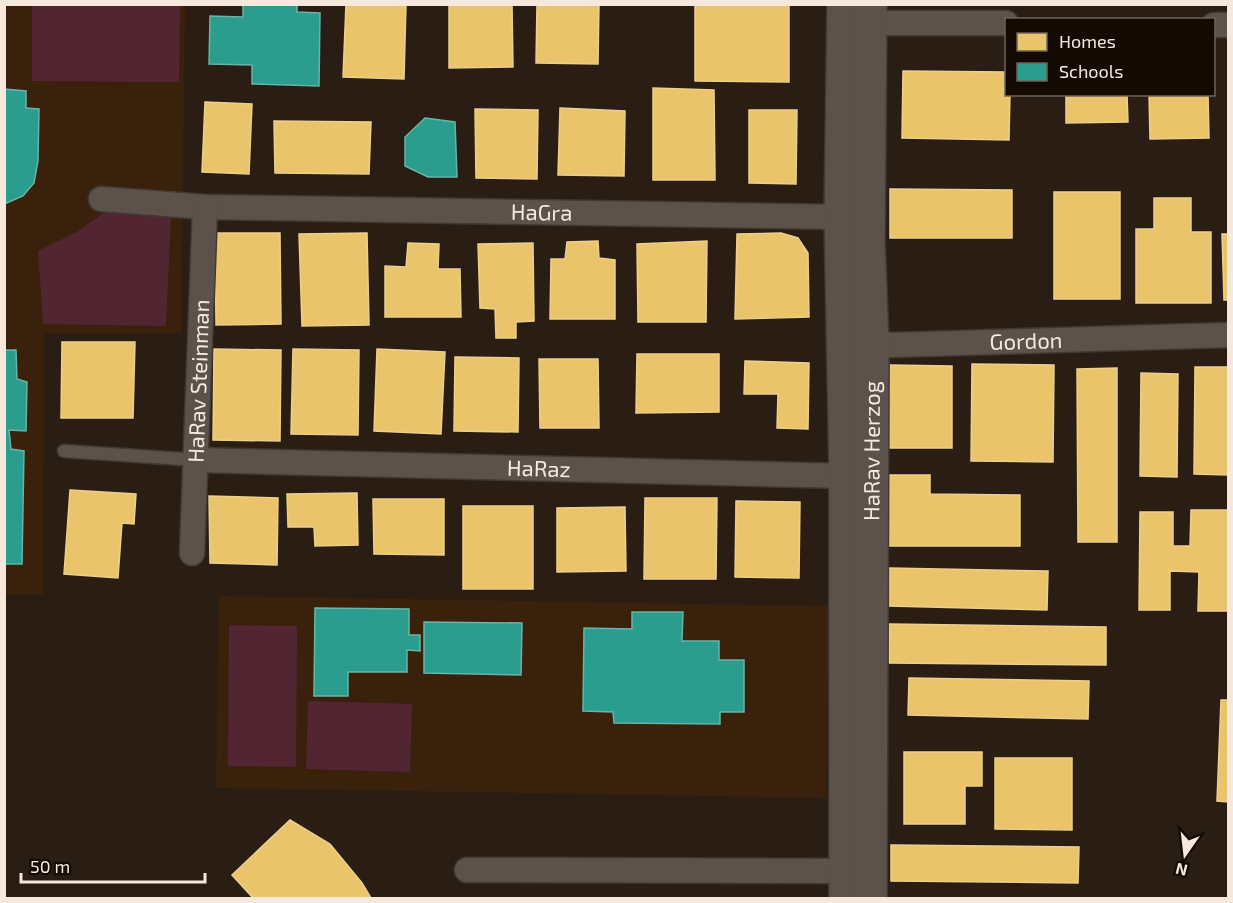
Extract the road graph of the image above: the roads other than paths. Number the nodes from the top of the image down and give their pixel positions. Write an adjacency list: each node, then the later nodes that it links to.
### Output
1 (844, 4): 2 (street, HaRav Herzog)
2 (862, 22): 3 (street); 6 (street, HaRav Herzog); 7 (street, HaRav Herzog)
3 (1005, 23)
4 (102, 200): 5 (street, HaGra)
5 (205, 207): 6 (street, HaGra); 13 (street, HaRav Steinman)
6 (842, 217): 7 (street); 8 (street, HaRav Herzog)
7 (868, 242): 10 (street, HaRav Herzog)
8 (844, 302): 10 (street); 14 (street, HaRav Herzog)
9 (1228, 335): 10 (street, Gordon)
10 (873, 343): 12 (street, HaRav Herzog)
11 (64, 451): 13 (lane)
12 (870, 452): 14 (street); 18 (street, HaRav Herzog)
13 (198, 460): 14 (street, HaRaz); 15 (street, HaRav Steinman)
14 (846, 476): 17 (street, HaRav Herzog)
15 (192, 553)
16 (467, 870): 17 (street)
17 (845, 885)
18 (870, 898)

